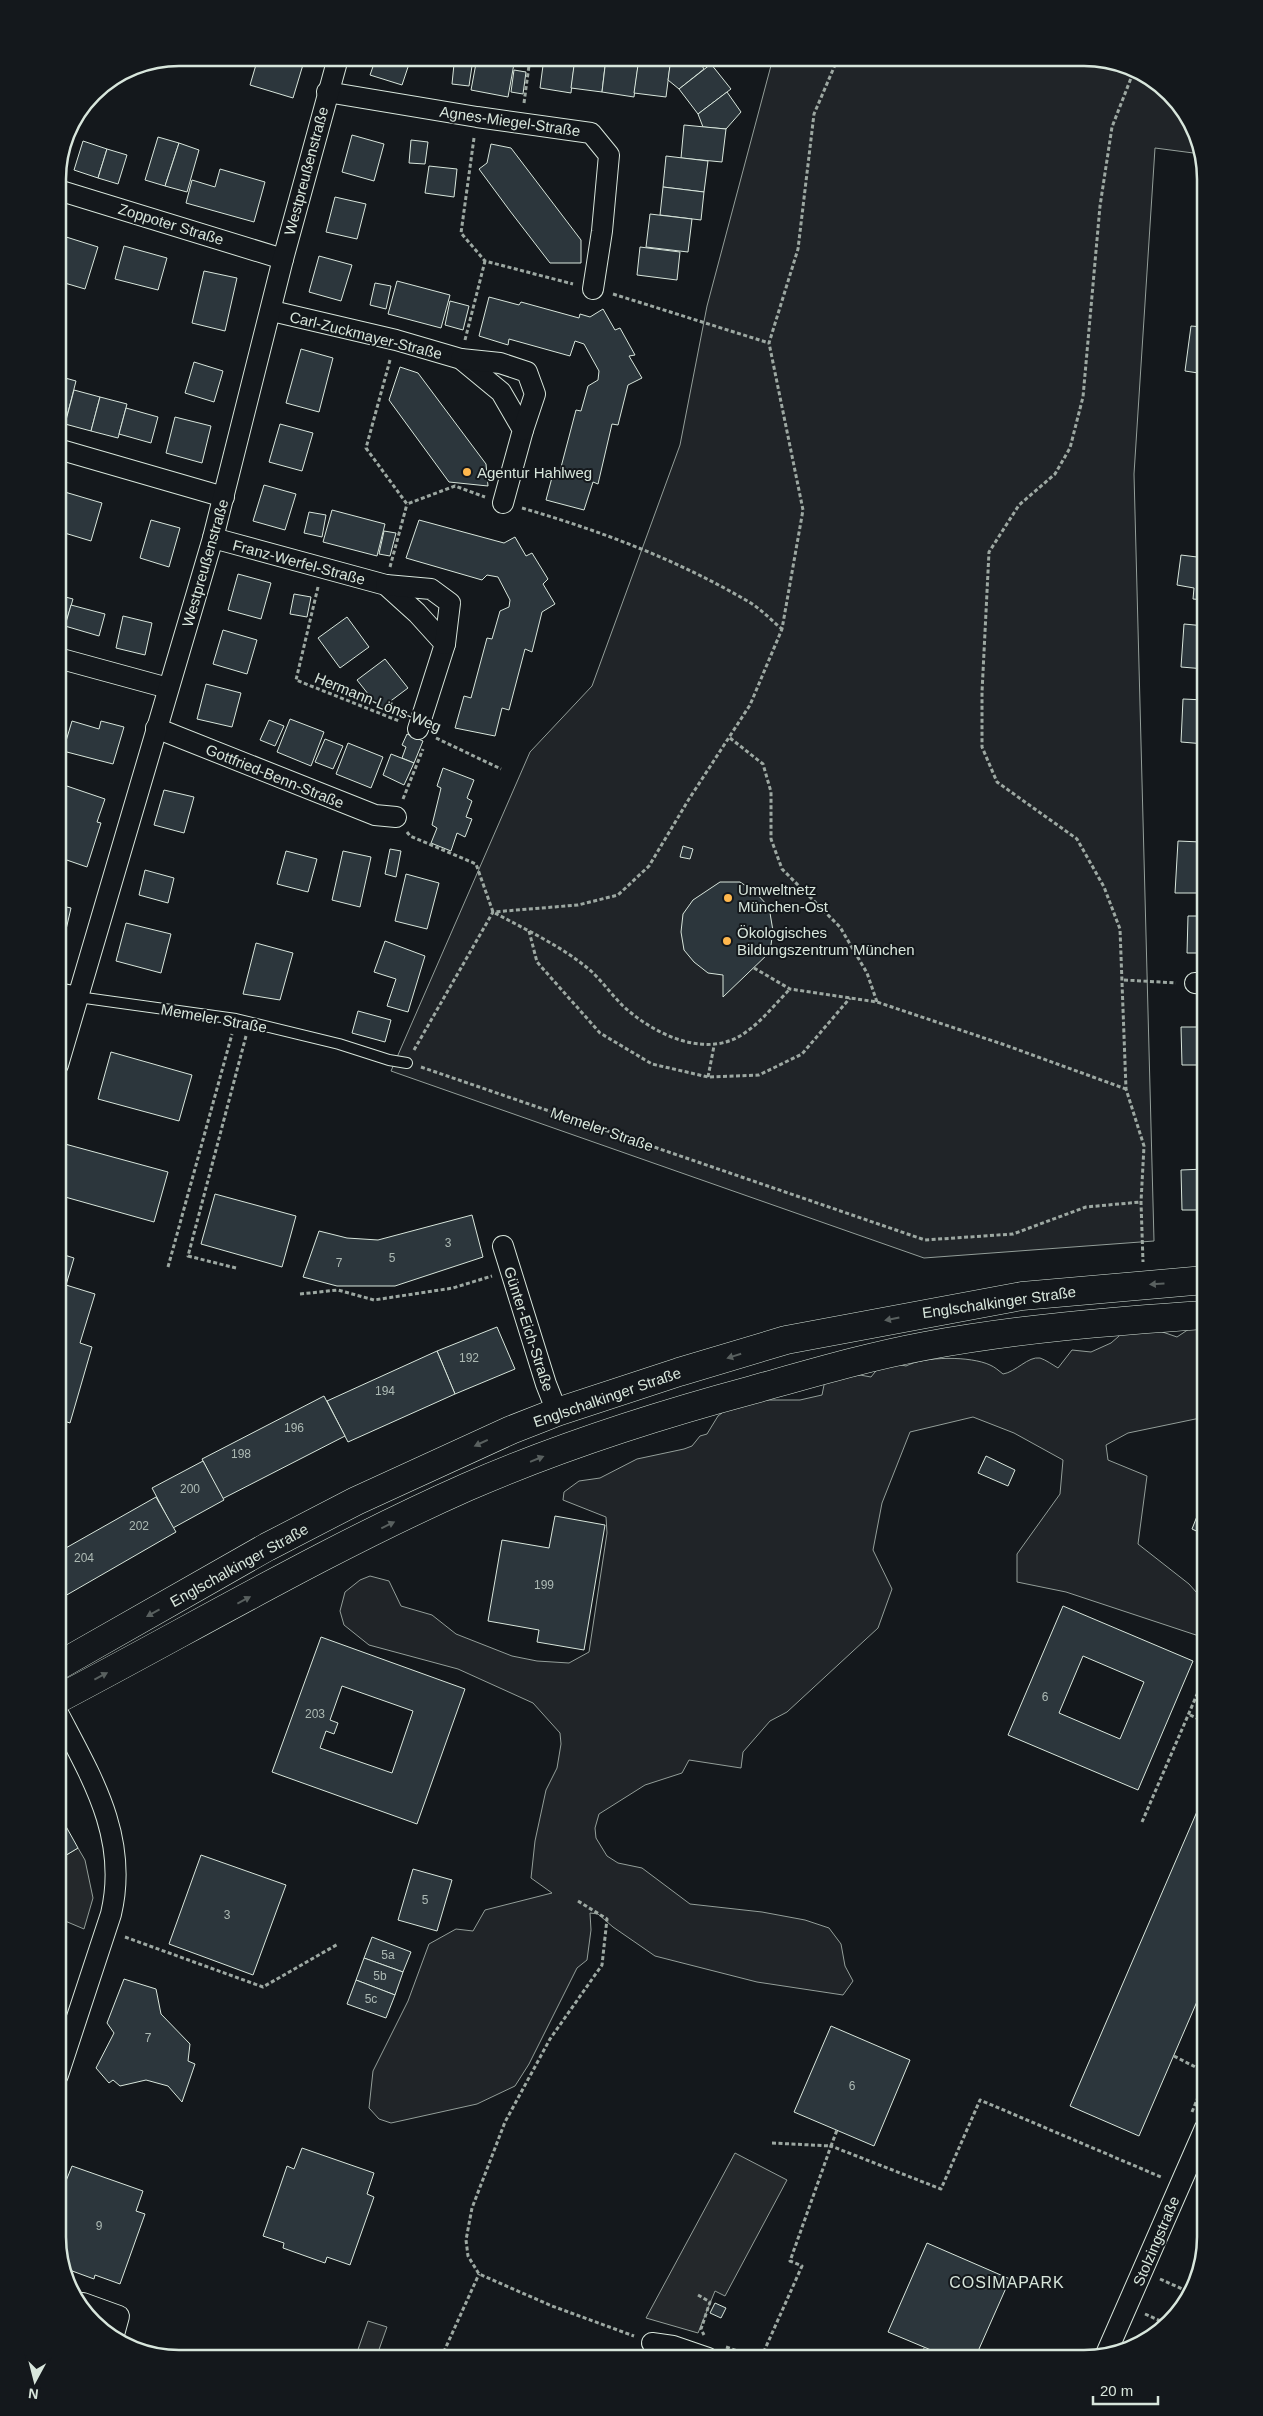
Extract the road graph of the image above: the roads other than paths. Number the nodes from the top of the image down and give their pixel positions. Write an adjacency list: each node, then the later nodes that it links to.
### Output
1 (335, 66): 2 (street, Westpreußenstraße)
2 (327, 92): 4 (street, Westpreußenstraße); 5 (street, Agnes-Miegel-Straße)
3 (66, 192): 4 (street, Zoppoter Straße)
4 (283, 259): 6 (street, Westpreußenstraße)
5 (593, 289)
6 (272, 311): 7 (street, Carl-Zuckmayer-Straße); 10 (street, Westpreußenstraße)
7 (461, 359): 8 (street, Carl-Zuckmayer-Straße); 8 (street, Carl-Zuckmayer-Straße)
8 (523, 430): 11 (street, Carl-Zuckmayer-Straße)
9 (66, 451): 10 (street)
10 (224, 497): 12 (street, Westpreußenstraße)
11 (503, 503)
12 (213, 538): 13 (street, Franz-Werfel-Straße); 16 (street, Westpreußenstraße)
13 (386, 585): 14 (street, Franz-Werfel-Straße); 14 (street, Franz-Werfel-Straße)
14 (445, 644): 18 (street, Franz-Werfel-Straße)
15 (66, 660): 16 (street)
16 (168, 688): 17 (street, Westpreußenstraße)
17 (156, 728): 19 (street, Gottfried-Benn-Straße); 21 (street, Westpreußenstraße)
18 (418, 729)
19 (396, 816)
20 (66, 995): 21 (street, Memeler Straße)
21 (78, 997): 22 (street, Westpreußenstraße); 23 (lane, Memeler Straße)
22 (66, 1038)
23 (407, 1063)
24 (502, 1246): 27 (street, Günter-Eich-Straße)
25 (1197, 1281): 27 (main road, Englschalkinger Straße, one-way to 27)
26 (1197, 1316): 29 (main road, one-way to 26)
27 (557, 1412): 28 (main road, Englschalkinger Straße, one-way to 28)
28 (66, 1661)
29 (66, 1695)
30 (66, 1728): 31 (street)
31 (66, 2051)
32 (1197, 2148): 36 (street, Stolzingstraße)
33 (90, 2305): 34 (street)
34 (115, 2330)
35 (652, 2343): 37 (street)
36 (1109, 2347)
37 (708, 2350)

